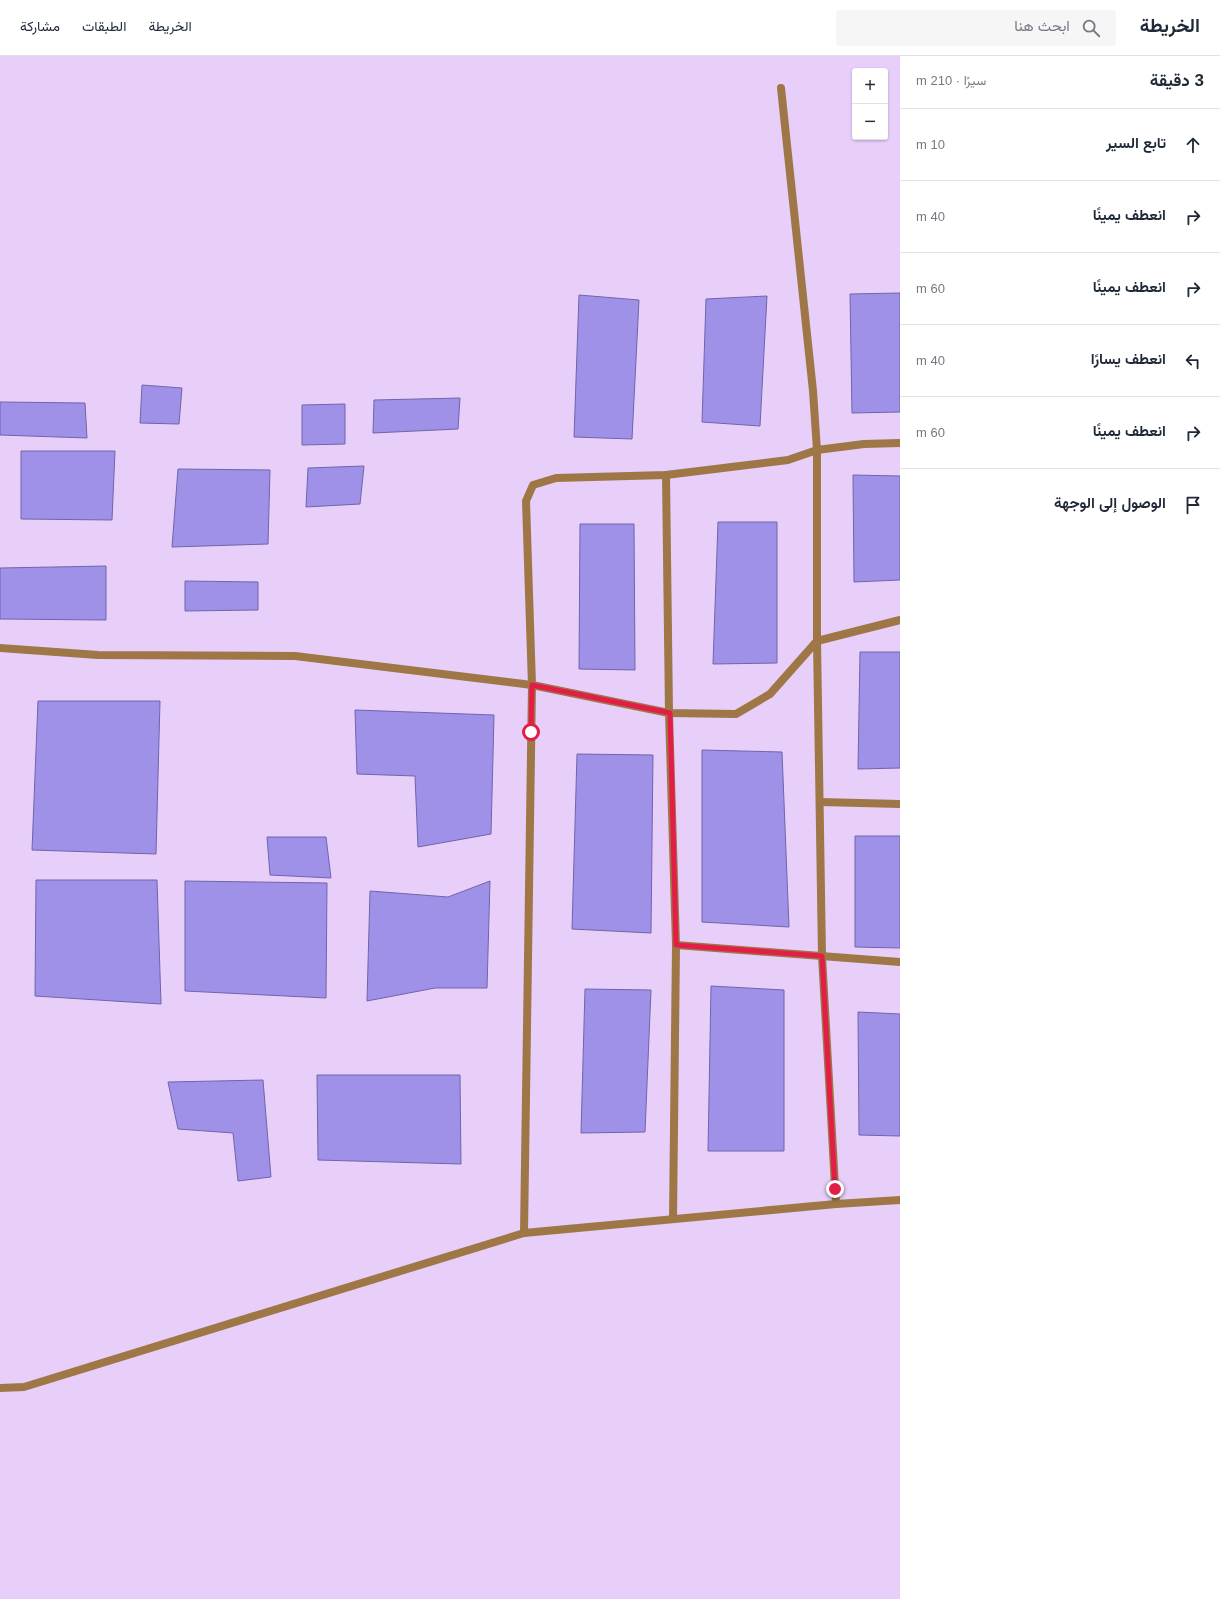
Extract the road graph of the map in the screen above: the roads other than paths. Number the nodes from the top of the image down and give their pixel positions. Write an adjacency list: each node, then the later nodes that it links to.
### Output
1 (781, 88): 3 (street)
2 (900, 443): 3 (street)
3 (817, 450): 4 (street); 6 (street)
4 (666, 475): 8 (street); 9 (street)
5 (900, 620): 6 (street)
6 (817, 641): 9 (street); 10 (street)
7 (0, 648): 8 (street)
8 (532, 685): 9 (street); 18 (street)
9 (670, 713): 12 (street)
10 (820, 802): 11 (street); 13 (street)
11 (900, 804)
12 (676, 945): 13 (street); 17 (street)
13 (822, 956): 14 (street); 16 (street)
14 (900, 962)
15 (900, 1200): 16 (street)
16 (836, 1204): 17 (street)
17 (673, 1219): 18 (street)
18 (524, 1234): 19 (street)
19 (0, 1388)

